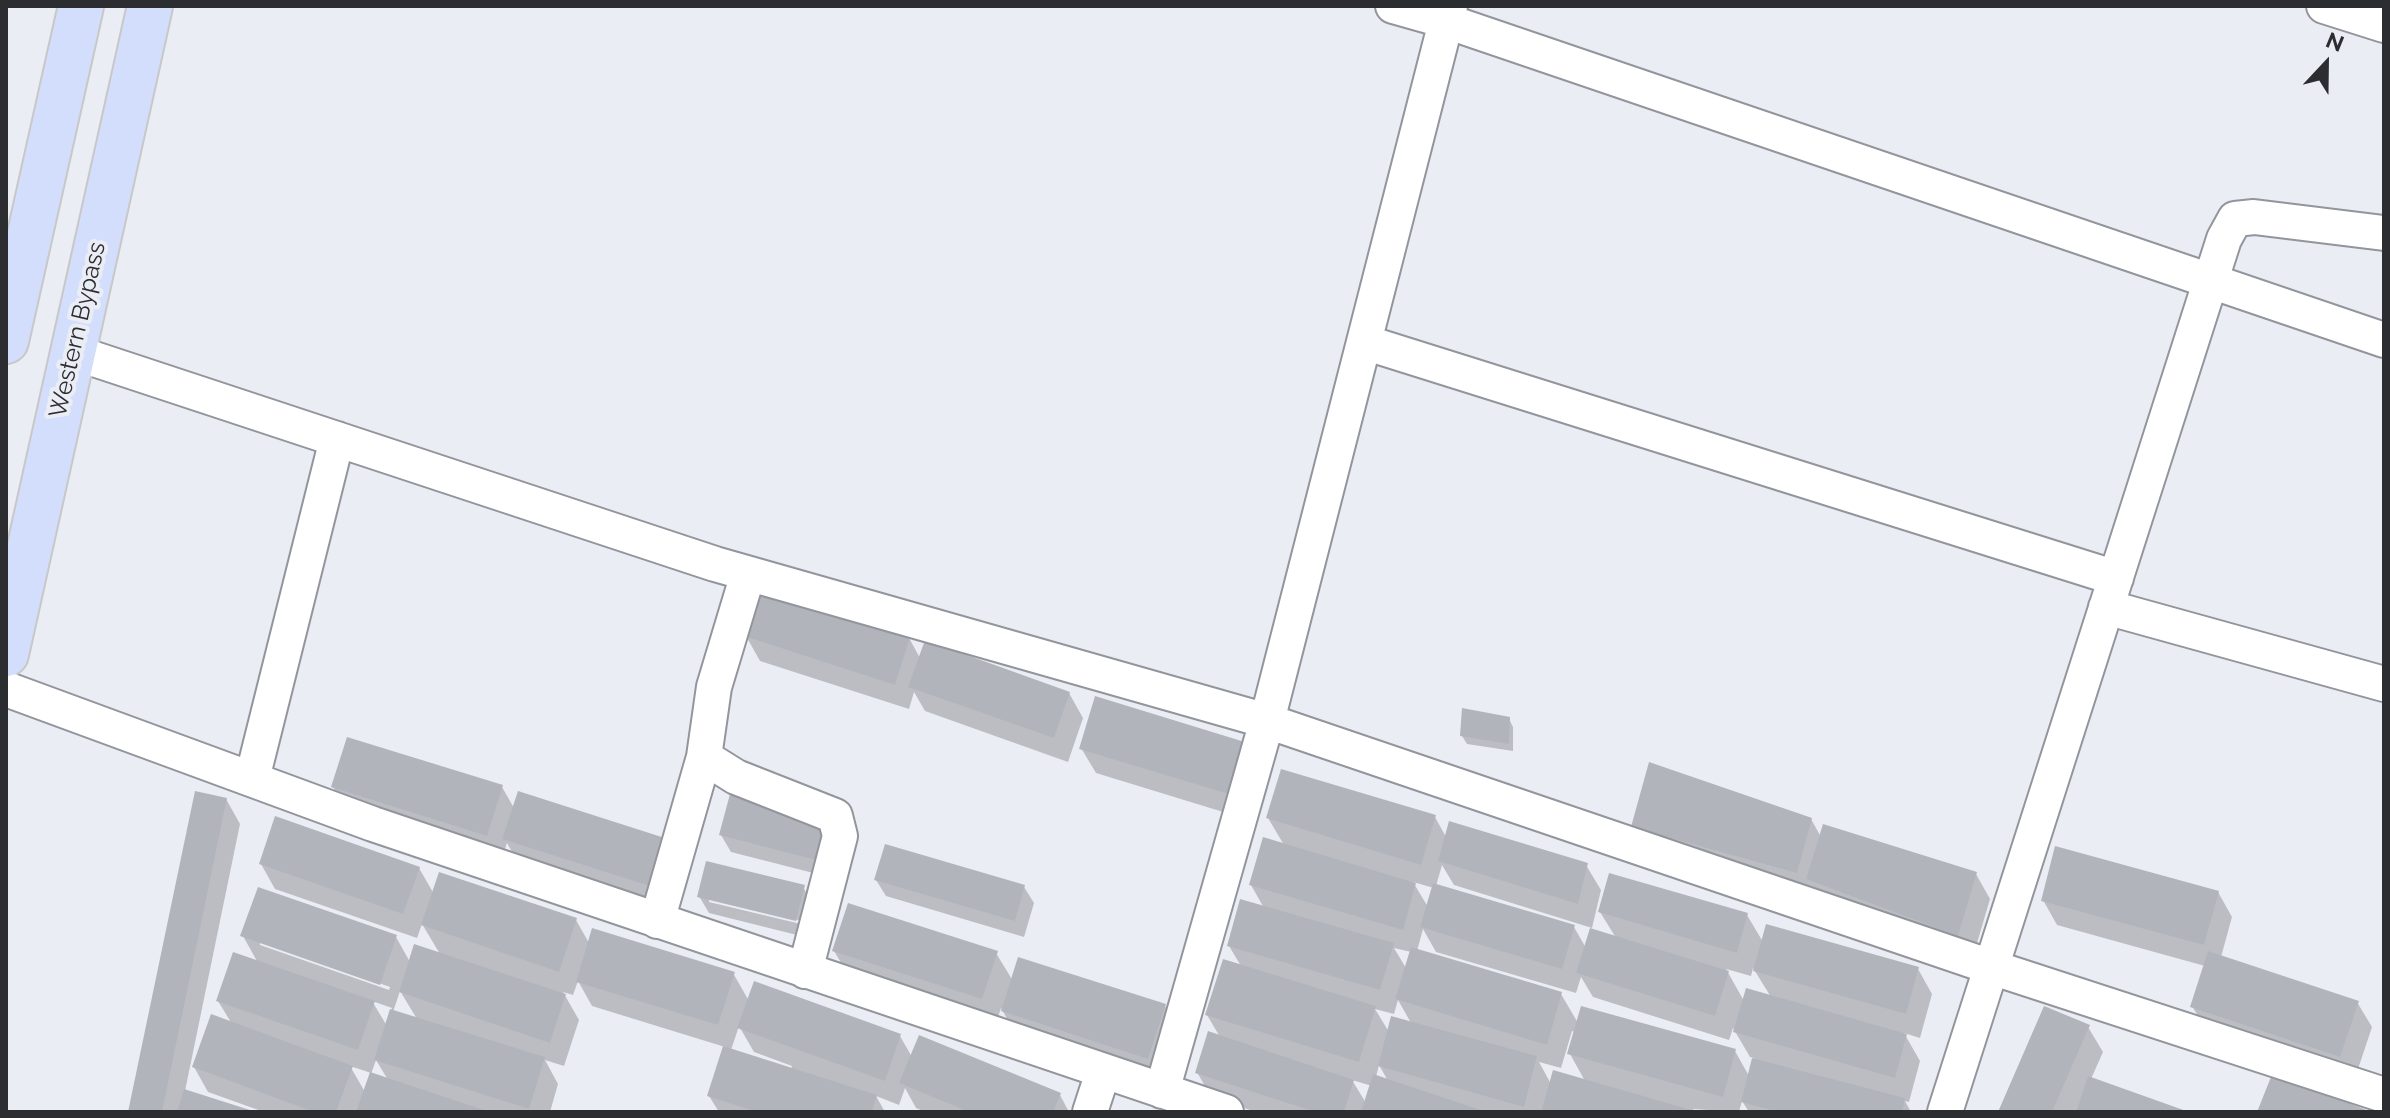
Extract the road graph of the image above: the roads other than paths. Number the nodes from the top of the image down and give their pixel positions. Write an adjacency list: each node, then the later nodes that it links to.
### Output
1 (81, 6): 10 (main road)
2 (150, 6): 12 (main road, Western Bypass)
3 (1393, 6): 5 (street)
4 (2324, 6): 6 (street)
5 (1448, 13): 8 (street); 11 (street)
6 (2384, 25)
7 (2384, 233): 8 (street)
8 (2209, 283): 9 (street); 15 (street)
9 (2384, 340)
10 (6, 341)
11 (1364, 342): 15 (street); 19 (street)
12 (73, 352): 13 (street); 16 (main road, Western Bypass)
13 (337, 439): 14 (street); 21 (street)
14 (748, 574): 19 (street); 20 (street)
15 (2111, 592): 17 (street); 23 (street)
16 (6, 654)
17 (2384, 684)
18 (6, 689): 21 (street)
19 (1267, 721): 23 (street); 26 (street)
20 (704, 757): 22 (street); 24 (street)
21 (252, 779): 22 (street)
22 (657, 921): 24 (street)
23 (1991, 967): 27 (street); 30 (street)
24 (805, 971): 25 (street)
25 (1103, 1072): 26 (street); 28 (street)
26 (1162, 1091): 29 (street)
27 (2384, 1095)
28 (1090, 1112)
29 (1226, 1112)
30 (1945, 1112)

